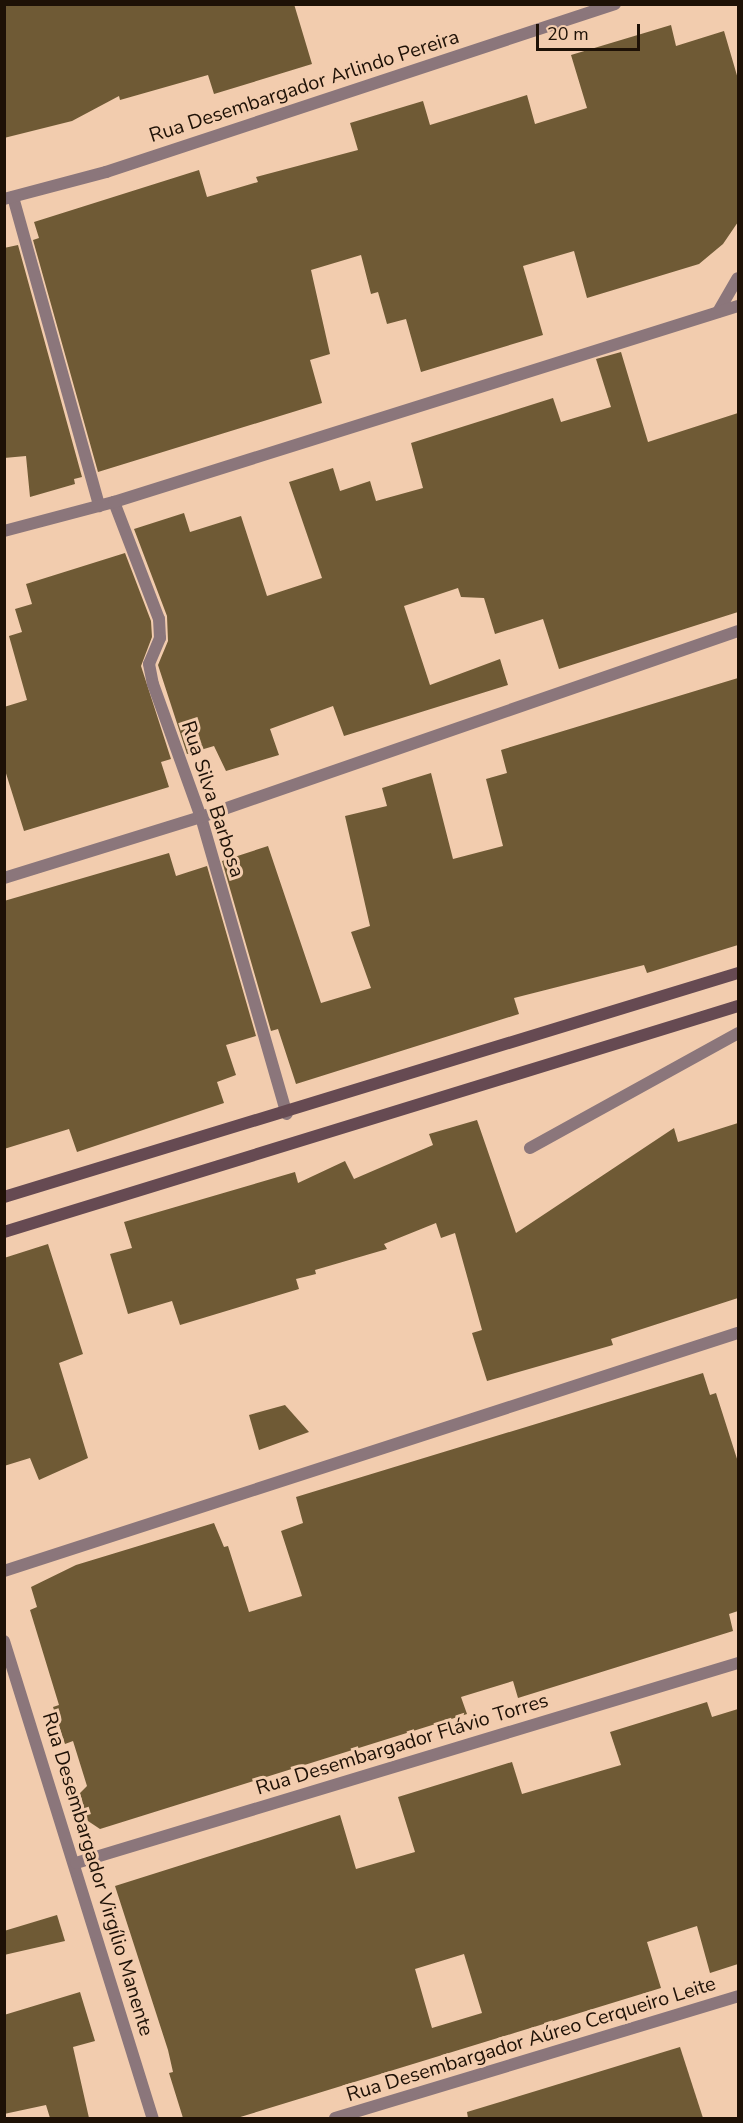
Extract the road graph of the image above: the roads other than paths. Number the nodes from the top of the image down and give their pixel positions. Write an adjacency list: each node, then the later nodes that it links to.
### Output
1 (615, 4): 2 (street, Rua Desembargador Arlindo Pereira)
2 (9, 198): 7 (street)
3 (738, 278): 5 (street)
4 (738, 306): 5 (street)
5 (718, 312): 6 (street)
6 (114, 502): 7 (street); 10 (street, Rua Silva Barbosa)
7 (99, 506): 8 (street)
8 (4, 531)
9 (738, 631): 10 (street)
10 (201, 817): 11 (street); 15 (street, Rua Silva Barbosa)
11 (4, 878)
12 (738, 973): 15 (street)
13 (738, 1006): 18 (street)
14 (738, 1033): 16 (street)
15 (286, 1114): 17 (street)
16 (530, 1148)
17 (4, 1197)
18 (4, 1232)
19 (738, 1333): 20 (street)
20 (4, 1571)
21 (4, 1641): 23 (street, Rua Desembargador Virgílio Manente)
22 (738, 1663): 23 (street, Rua Desembargador Flávio Torres)
23 (76, 1863): 25 (street, Rua Desembargador Virgílio Manente)
24 (738, 1996): 26 (street, Rua Desembargador Aúreo Cerqueiro Leite)
25 (153, 2118)
26 (335, 2118)

